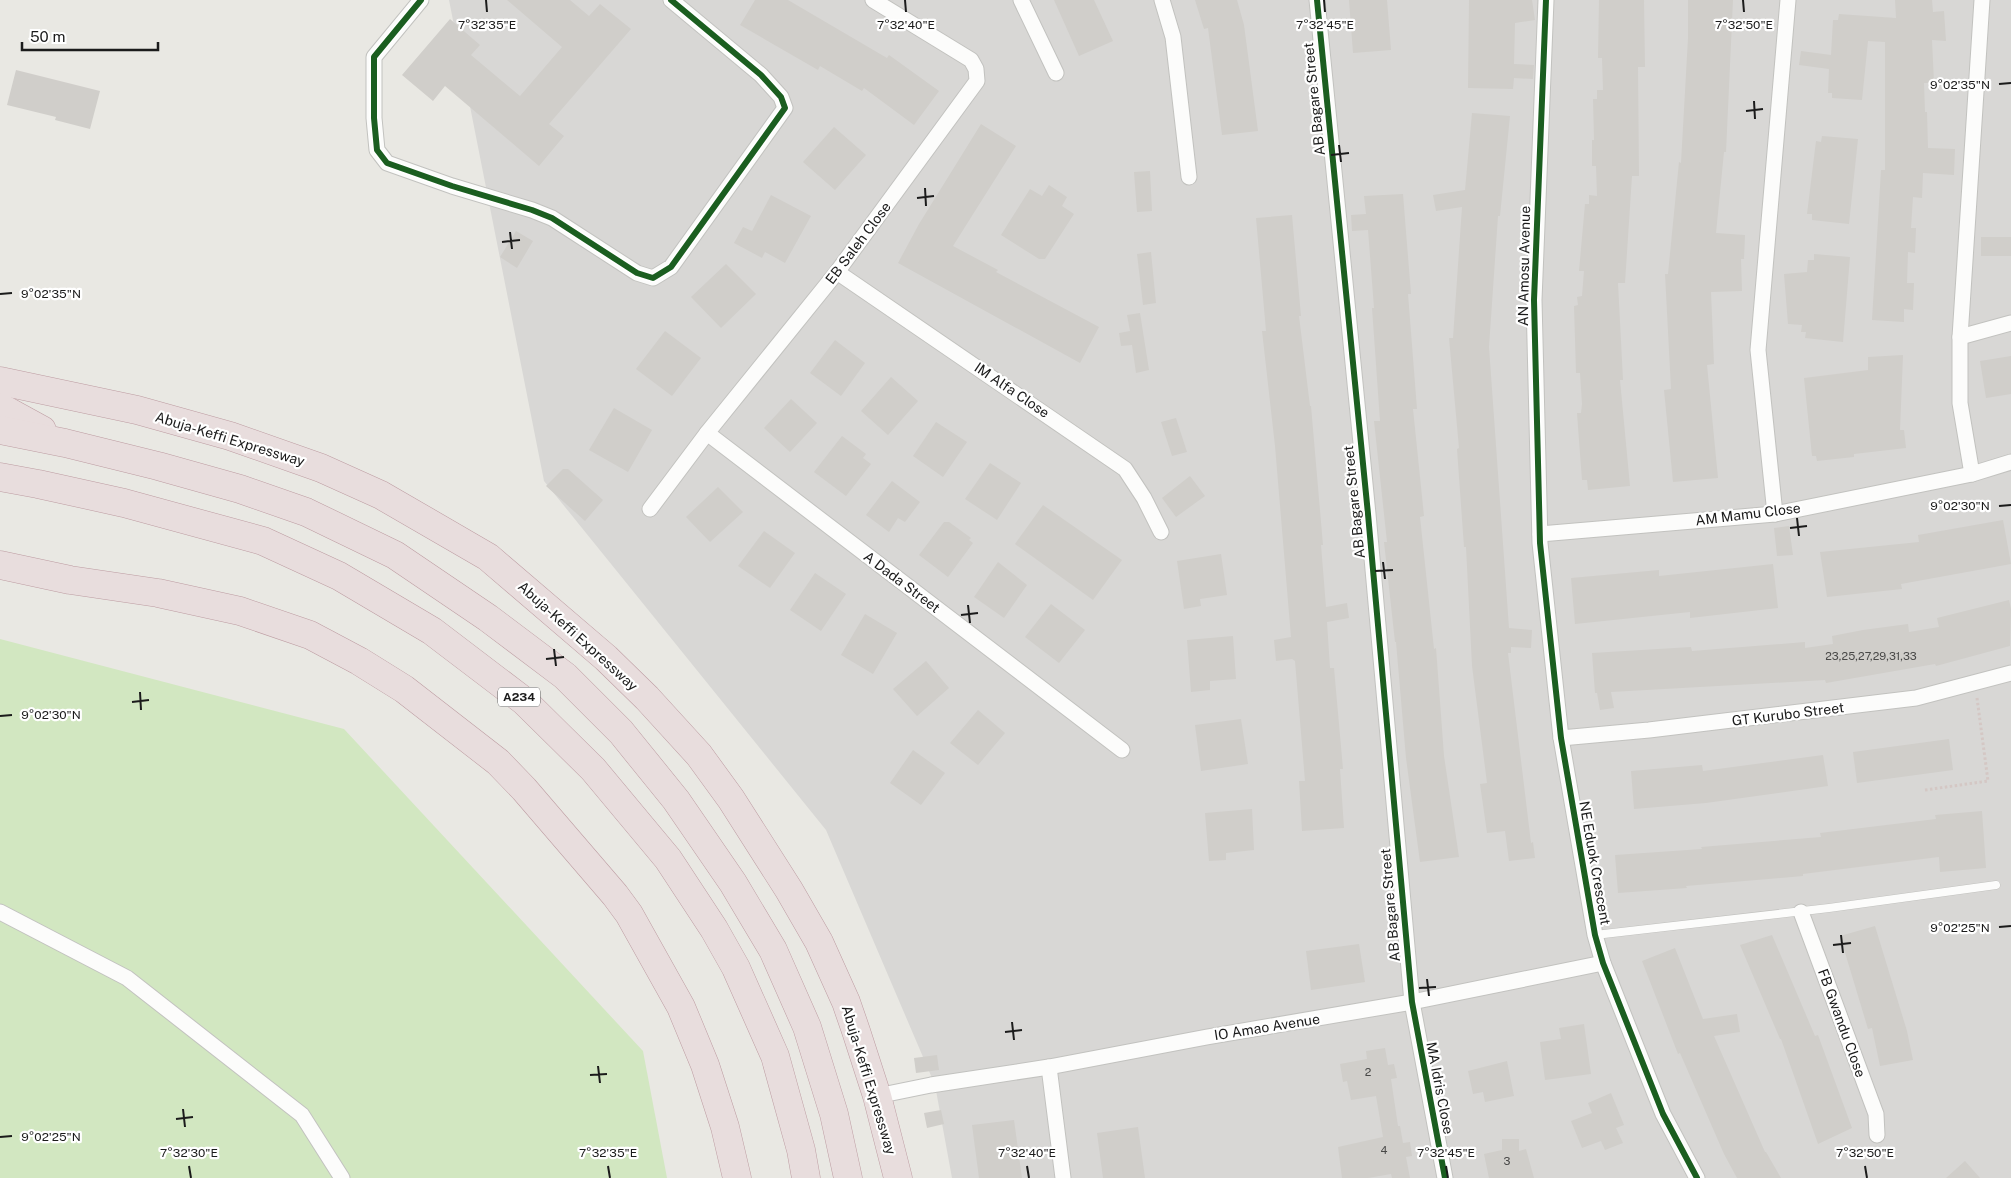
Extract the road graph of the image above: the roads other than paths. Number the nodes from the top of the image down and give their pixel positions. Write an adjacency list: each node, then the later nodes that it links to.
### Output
1 (421, 0): 2 (street)
2 (671, 0)
3 (873, 0): 12 (street, EB Saleh Close)
4 (1021, 0): 10 (street)
5 (1162, 0): 11 (street)
6 (1317, 0): 36 (street, AB Bagare Street)
7 (1546, 0): 26 (street, AN Amosu Avenue)
8 (1788, 0): 24 (street)
9 (1982, 0): 14 (street)
10 (1056, 74)
11 (1190, 178)
12 (837, 272): 18 (street, EB Saleh Close); 25 (street, IM Alfa Close)
13 (2011, 323): 14 (street)
14 (1960, 336): 21 (street)
15 (0, 381): 38 (highway, Abuja-Keffi Expressway)
16 (0, 407): 19 (highway)
17 (0, 430): 19 (highway)
18 (707, 433): 23 (street, EB Saleh Close); 30 (street, A Dada Street)
19 (65, 443): 43 (highway)
20 (2011, 462): 21 (street, AM Mamu Close)
21 (1972, 474): 24 (street, AM Mamu Close)
22 (0, 477): 42 (highway, A234)
23 (650, 509)
24 (1775, 514): 26 (street, AM Mamu Close)
25 (1161, 532)
26 (1540, 534): 29 (street, NE Eduok Crescent)
27 (0, 565): 41 (highway)
28 (2011, 673): 29 (street, GT Kurubo Street)
29 (1561, 738): 34 (street, NE Eduok Crescent)
30 (1122, 750)
31 (1996, 885): 33 (lane)
32 (0, 912): 40 (street)
33 (1801, 912): 34 (lane); 39 (street, FB Gwandu Close)
34 (1595, 935): 35 (street, NE Eduok Crescent)
35 (1603, 963): 36 (street, IO Amao Avenue); 47 (street, NE Eduok Crescent)
36 (1412, 1002): 37 (street, IO Amao Avenue); 46 (street, MA Idris Close)
37 (1049, 1067): 38 (street, IO Amao Avenue); 45 (street)
38 (877, 1096): 44 (highway, Abuja-Keffi Expressway)
39 (1877, 1135)
40 (342, 1178)
41 (737, 1178)
42 (806, 1178)
43 (848, 1178)
44 (898, 1178)
45 (1063, 1178)
46 (1445, 1178)
47 (1697, 1178)

